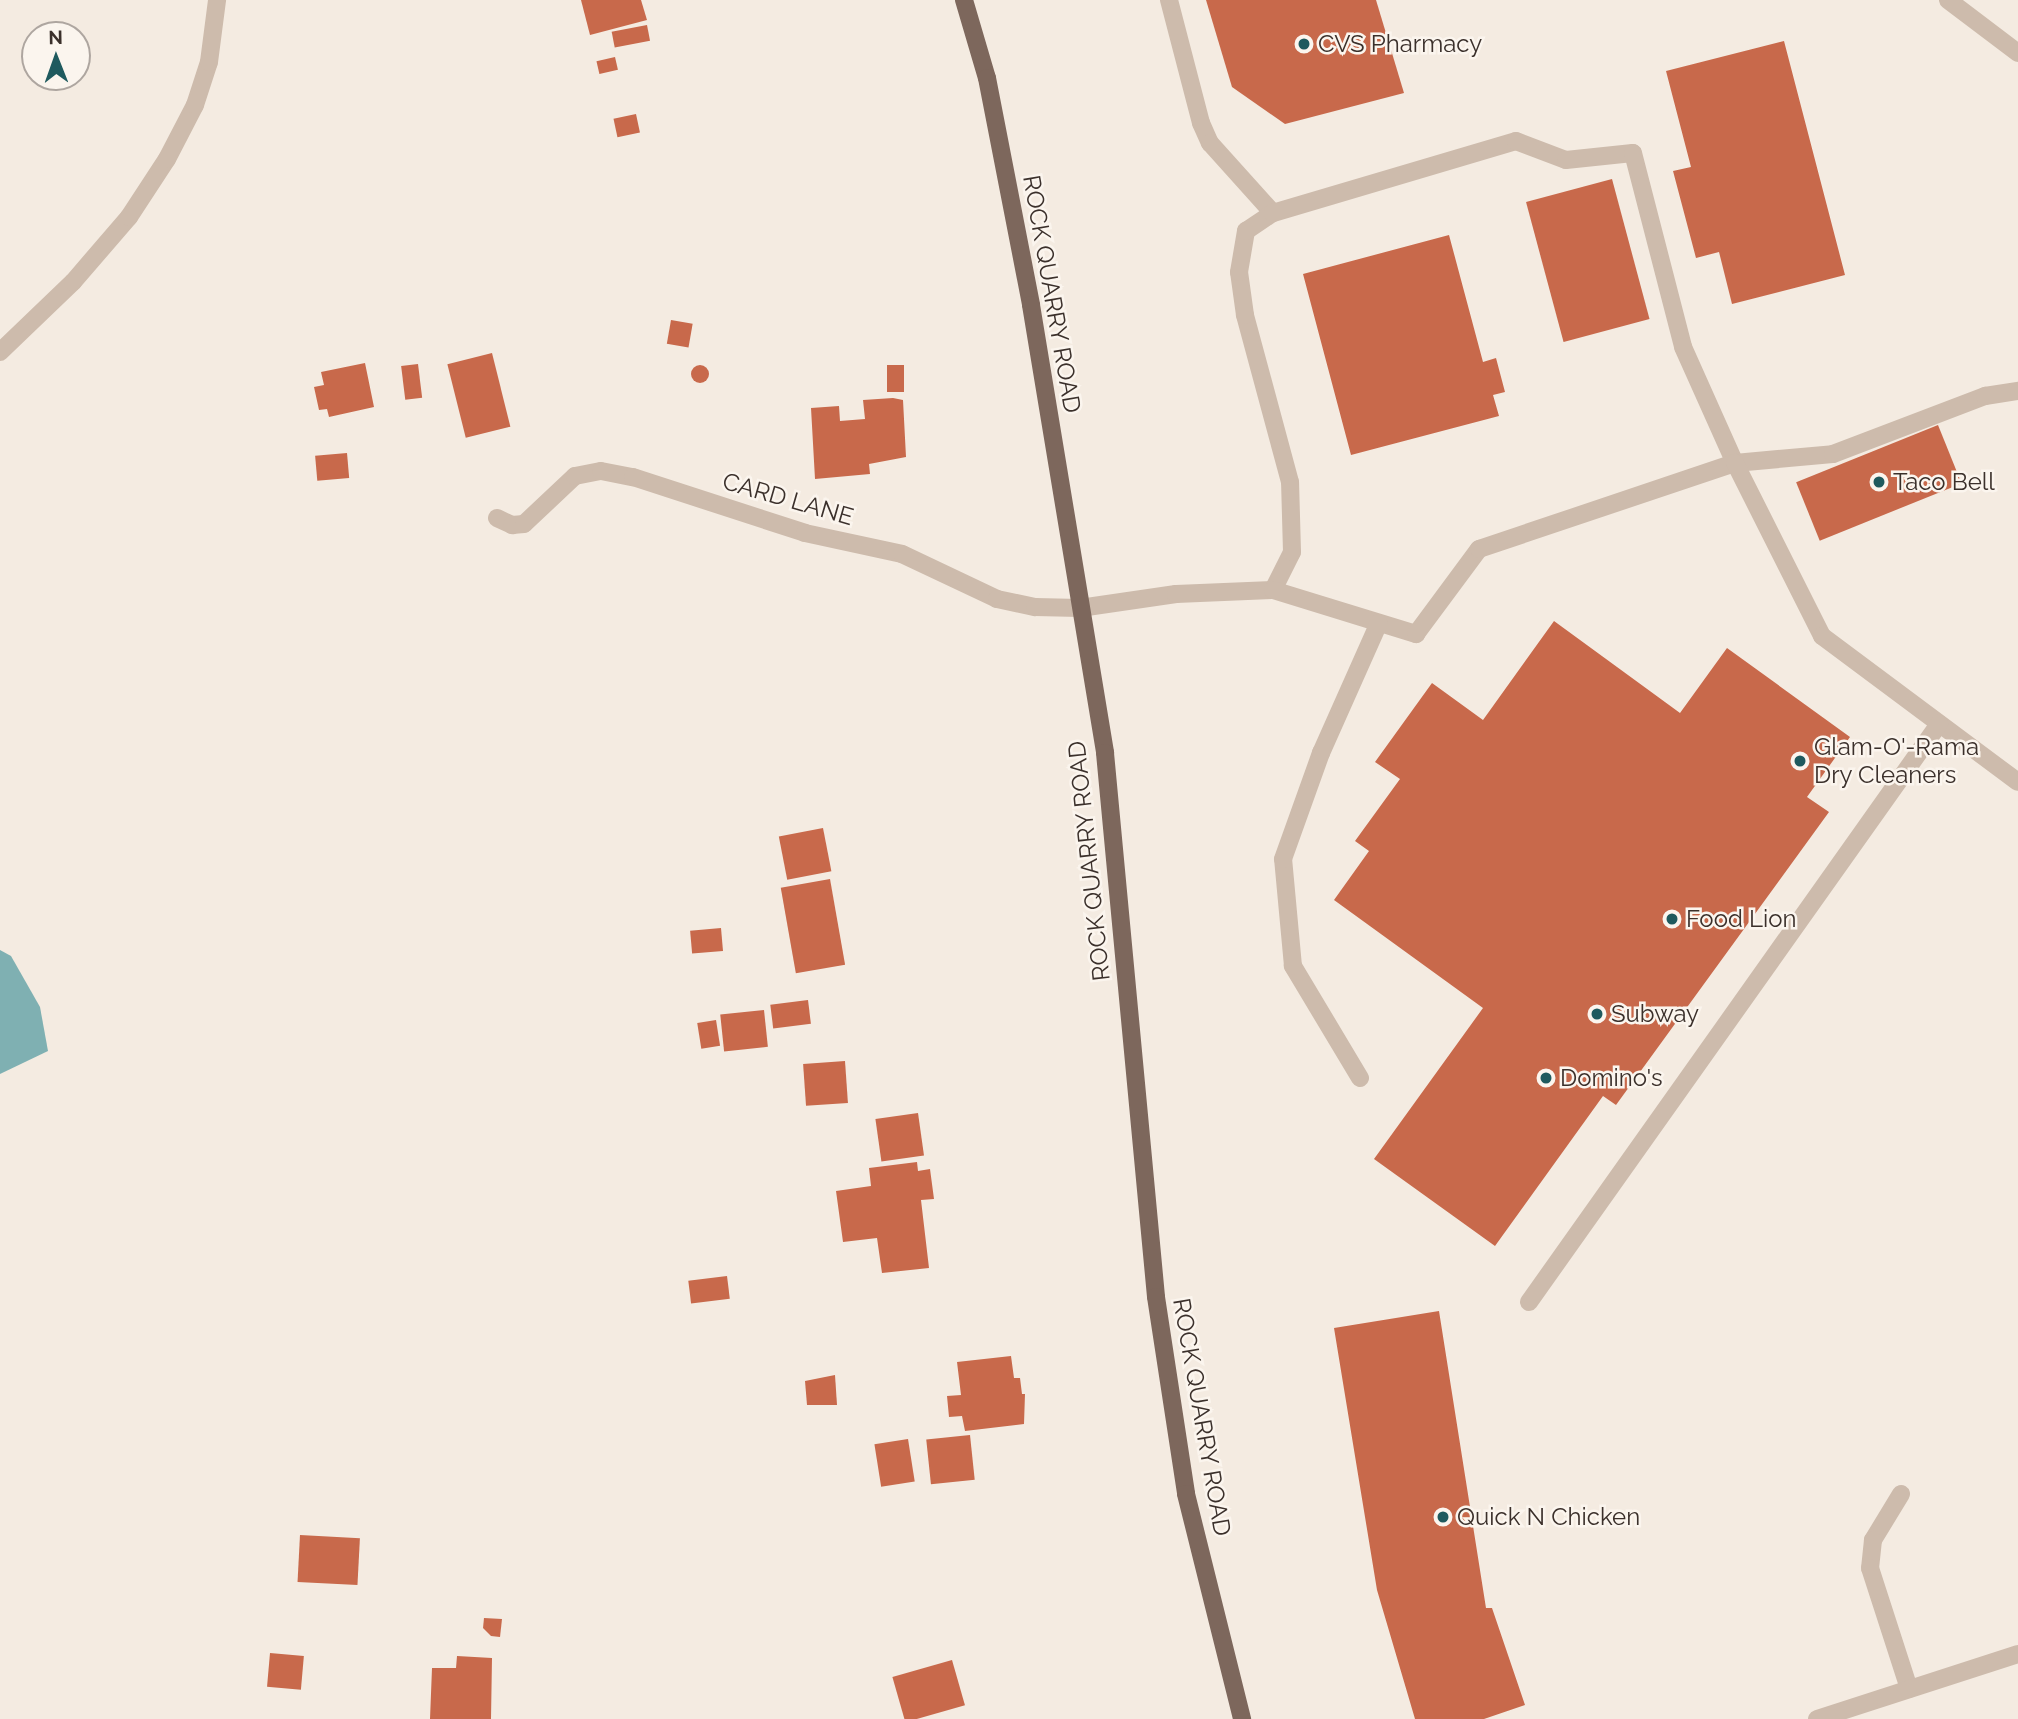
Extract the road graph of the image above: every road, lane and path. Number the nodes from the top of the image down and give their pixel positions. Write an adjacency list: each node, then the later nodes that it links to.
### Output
1 (217, 0): 7 (street)
2 (964, 0): 12 (main road, ROCK QUARRY ROAD)
3 (1169, 0): 6 (street)
4 (1948, 0): 5 (street)
5 (2018, 53)
6 (1273, 213): 9 (street); 11 (street)
7 (0, 352)
8 (2018, 391): 9 (street)
9 (1735, 463): 13 (street); 14 (street)
10 (497, 518): 12 (street, CARD LANE)
11 (1273, 590): 12 (street); 13 (street)
12 (1080, 608): 21 (main road, ROCK QUARRY ROAD)
13 (1379, 622): 16 (street)
14 (1939, 724): 15 (street); 17 (street)
15 (2018, 782)
16 (1360, 1078)
17 (1529, 1302)
18 (1901, 1494): 20 (street)
19 (2018, 1654): 20 (street)
20 (1909, 1689): 22 (street)
21 (1242, 1719)
22 (1817, 1719)

